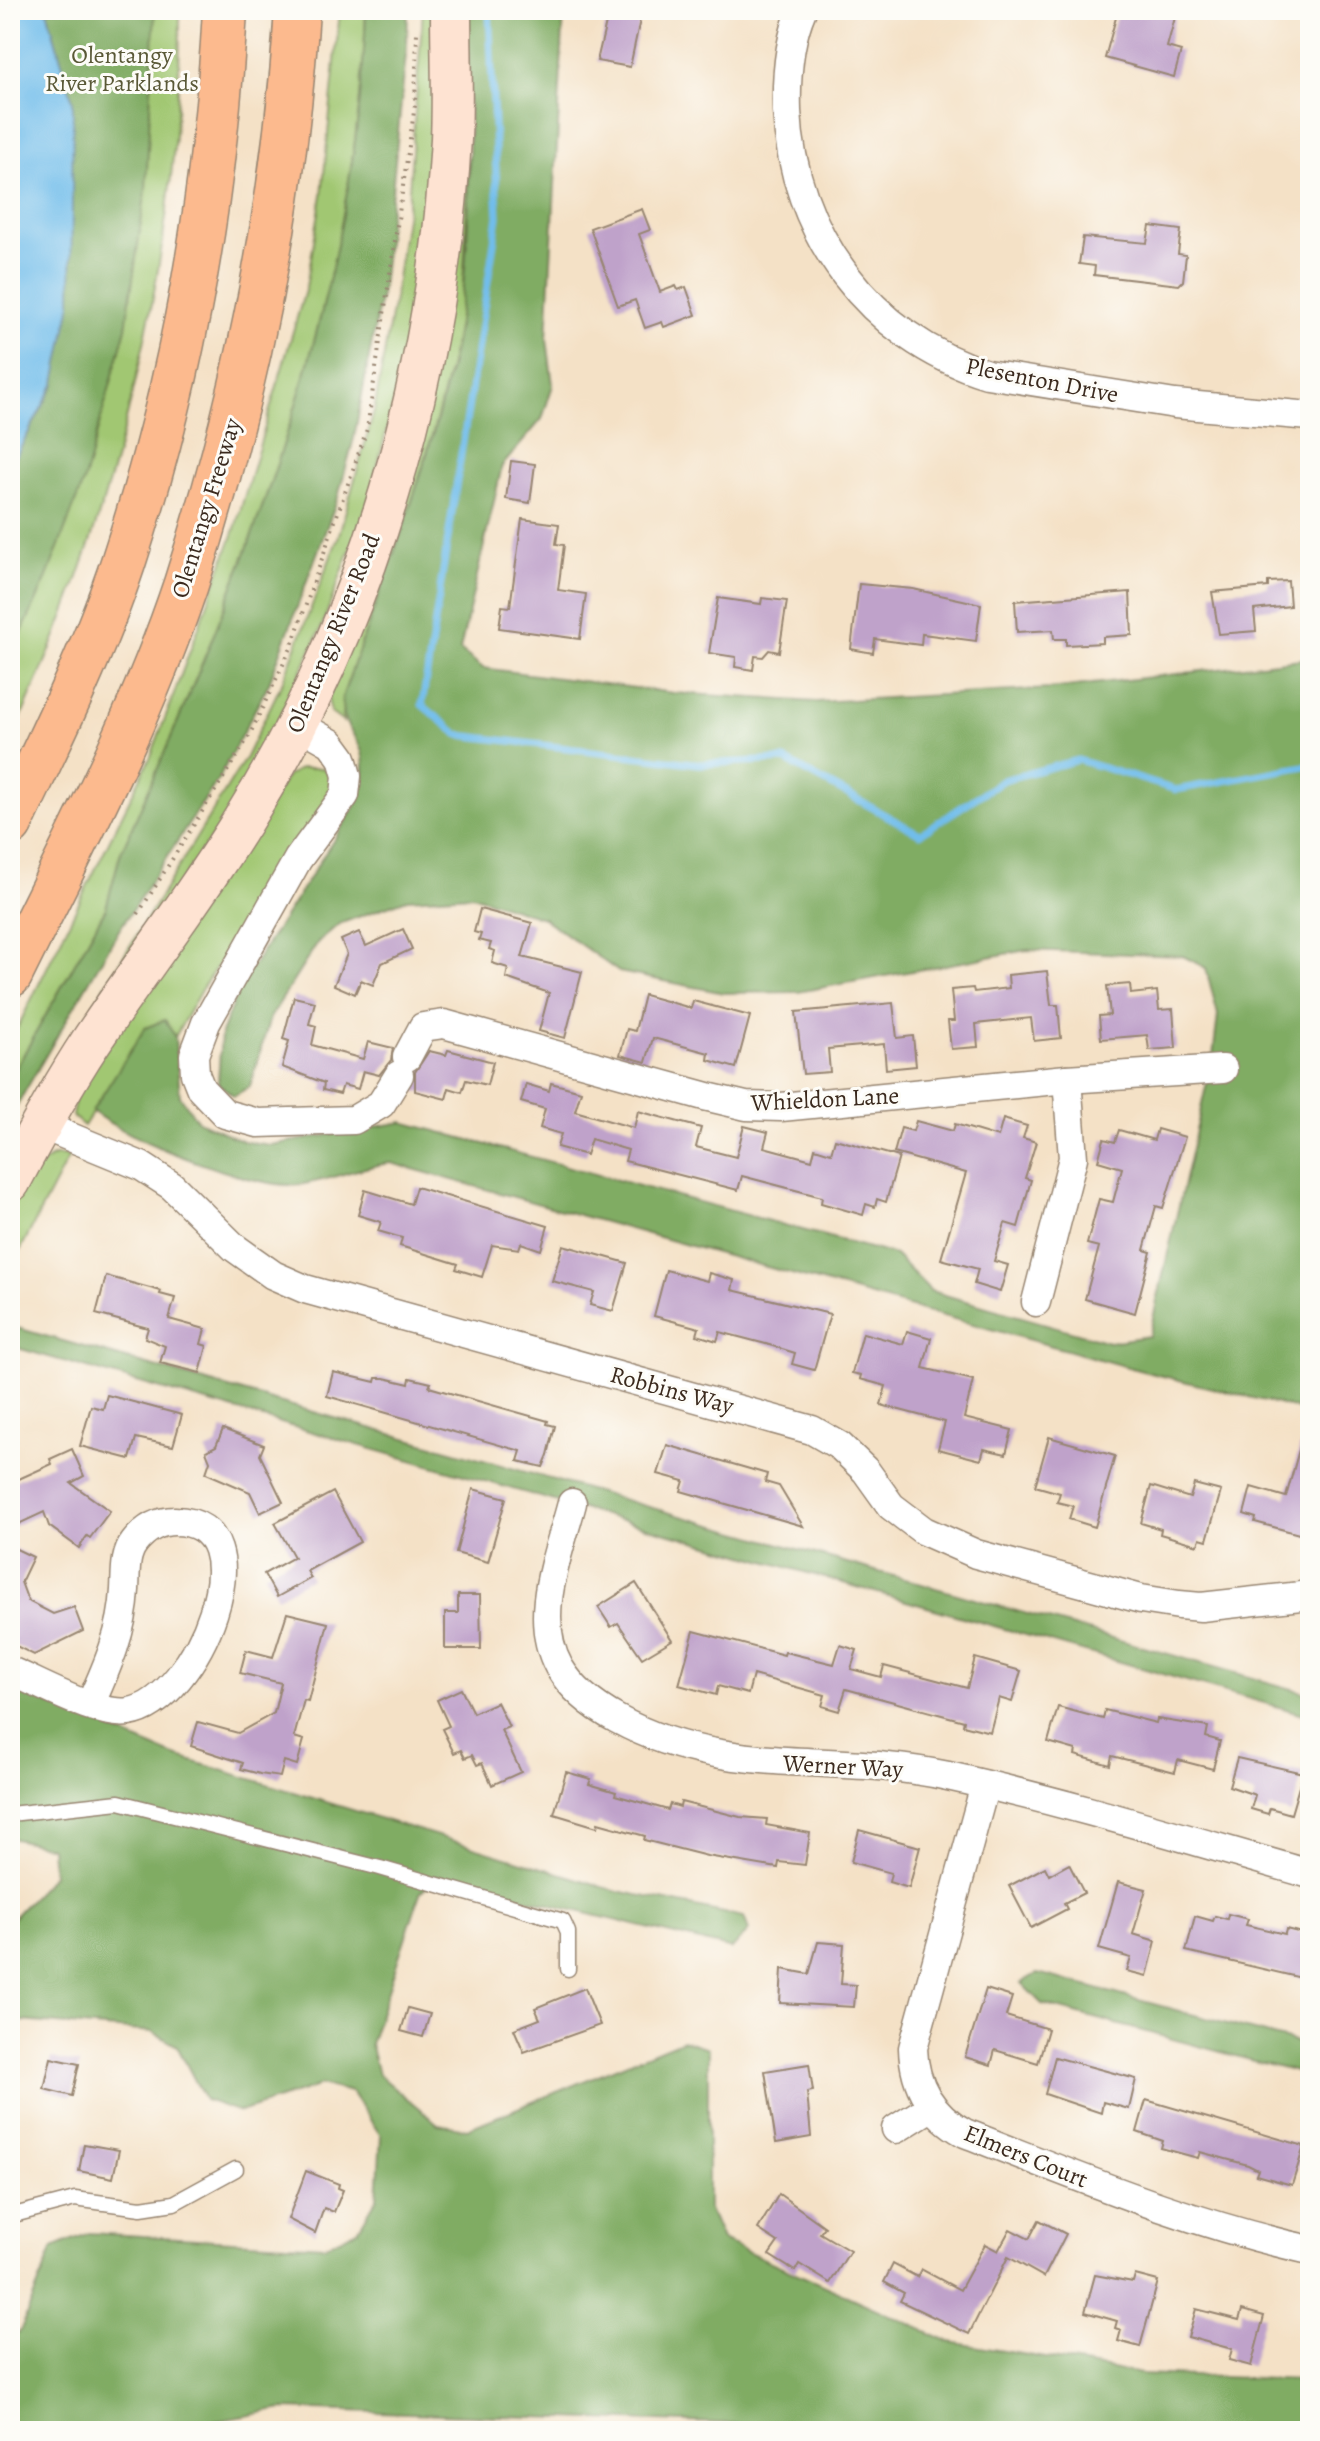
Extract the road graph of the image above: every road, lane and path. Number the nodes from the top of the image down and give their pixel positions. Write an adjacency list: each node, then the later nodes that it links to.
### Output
1 (225, 10): 7 (highway)
2 (297, 10): 9 (highway, Olentangy Freeway)
3 (802, 10): 5 (street, Plesenton Drive)
4 (434, 18): 6 (main road, Olentangy River Road); 8 (path)
5 (1310, 416)
6 (299, 725): 11 (street, Whieldon Lane); 12 (main road, Olentangy River Road)
7 (10, 824)
8 (136, 918)
9 (10, 975)
10 (1223, 1069): 11 (street, Whieldon Lane)
11 (1067, 1079): 14 (street)
12 (41, 1125): 13 (main road, Olentangy River Road); 16 (street, Robbins Way)
13 (10, 1182)
14 (1036, 1302)
15 (572, 1503): 19 (street, Werner Way)
16 (1310, 1595)
17 (10, 1671): 18 (street)
18 (90, 1705): 18 (street)
19 (985, 1785): 21 (street, Werner Way); 23 (street, Elmers Court)
20 (10, 1814): 22 (lane)
21 (1310, 1874)
22 (568, 1969)
23 (931, 2107): 24 (street); 27 (street, Elmers Court)
24 (896, 2129)
25 (236, 2169): 26 (lane)
26 (10, 2216)
27 (1310, 2250)

